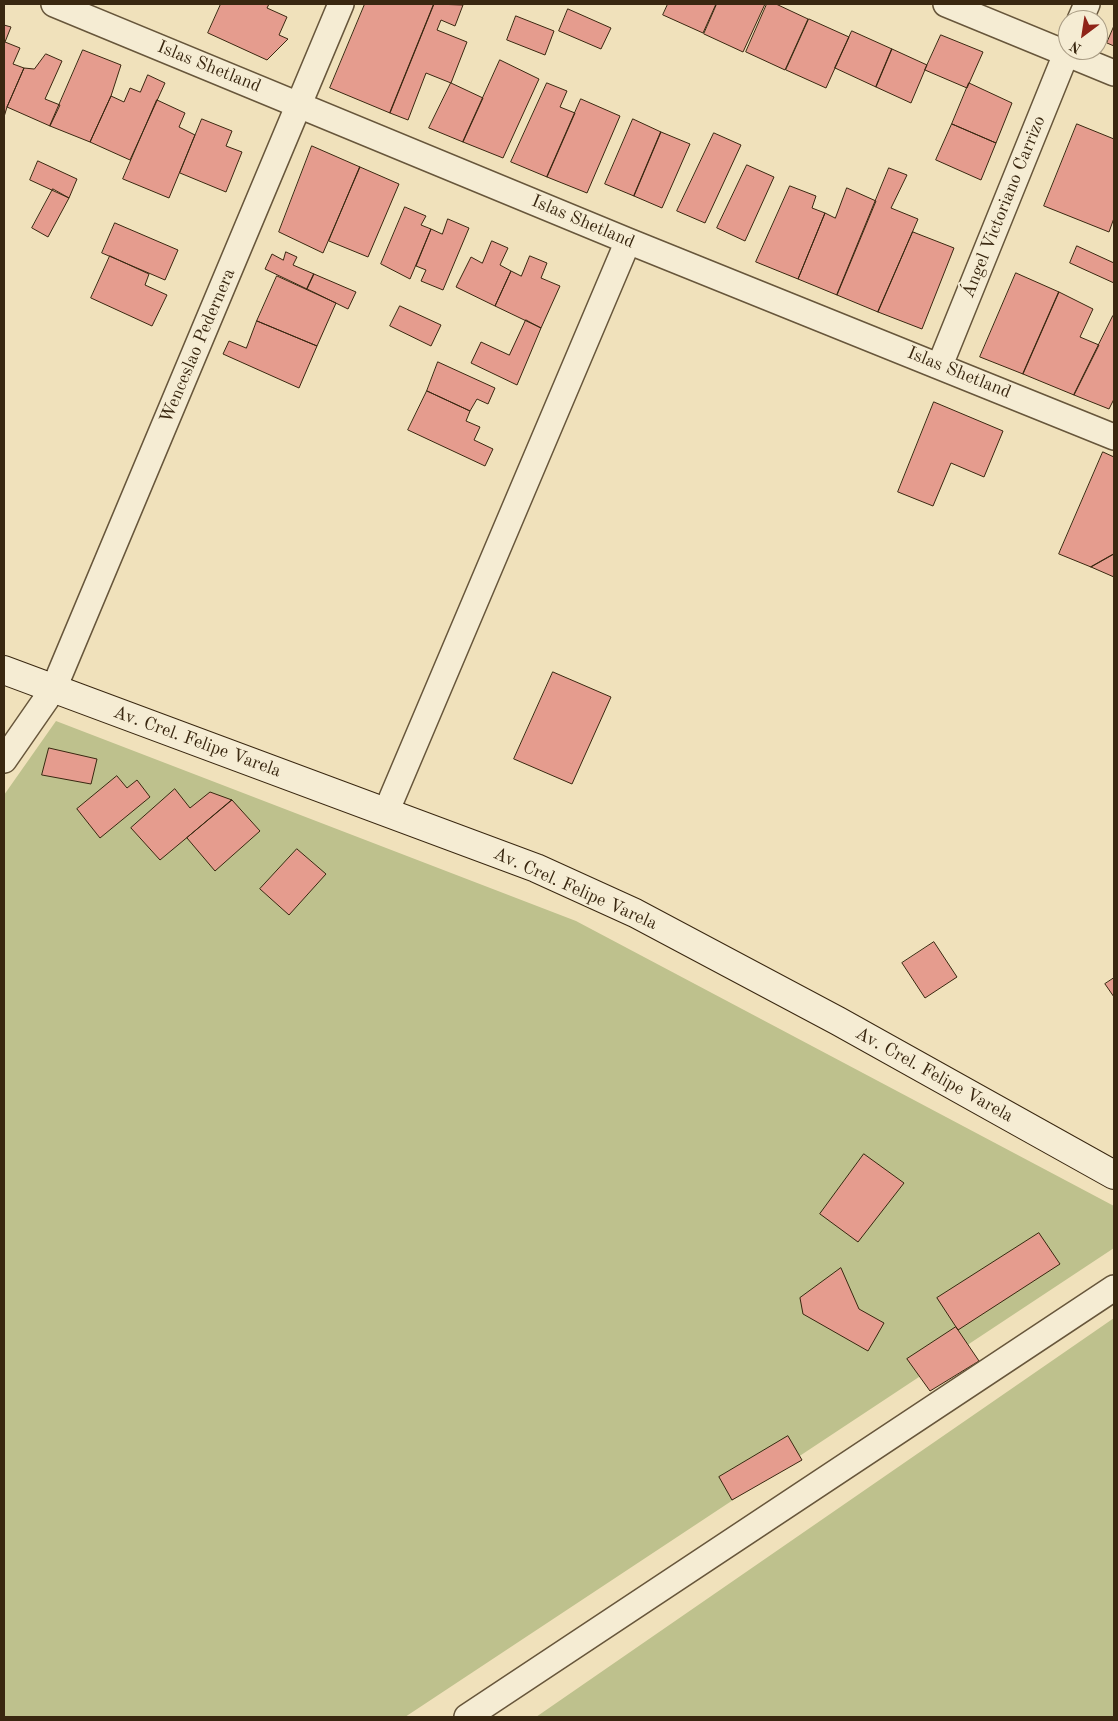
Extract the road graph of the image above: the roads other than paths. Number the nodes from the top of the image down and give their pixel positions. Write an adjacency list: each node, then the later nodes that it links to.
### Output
1 (54, 4): 8 (street, Islas Shetland)
2 (341, 4): 8 (street, Wenceslao Pedernera)
3 (946, 4): 4 (street)
4 (1058, 48)
5 (1063, 60): 10 (street, Ángel Victoriano Carrizo)
6 (1086, 60): 7 (street)
7 (1114, 73)
8 (300, 104): 9 (street, Islas Shetland); 13 (street, Wenceslao Pedernera)
9 (628, 241): 10 (street, Islas Shetland); 15 (street)
10 (940, 365): 11 (street, Islas Shetland)
11 (1114, 437)
12 (4, 670): 13 (main road, Av. Crel. Felipe Varela)
13 (54, 688): 14 (street, Wenceslao Pedernera); 15 (main road, Av. Crel. Felipe Varela)
14 (4, 760)
15 (386, 812): 16 (main road, Av. Crel. Felipe Varela)
16 (1114, 1175)
17 (1114, 1288): 18 (street)
18 (468, 1717)

